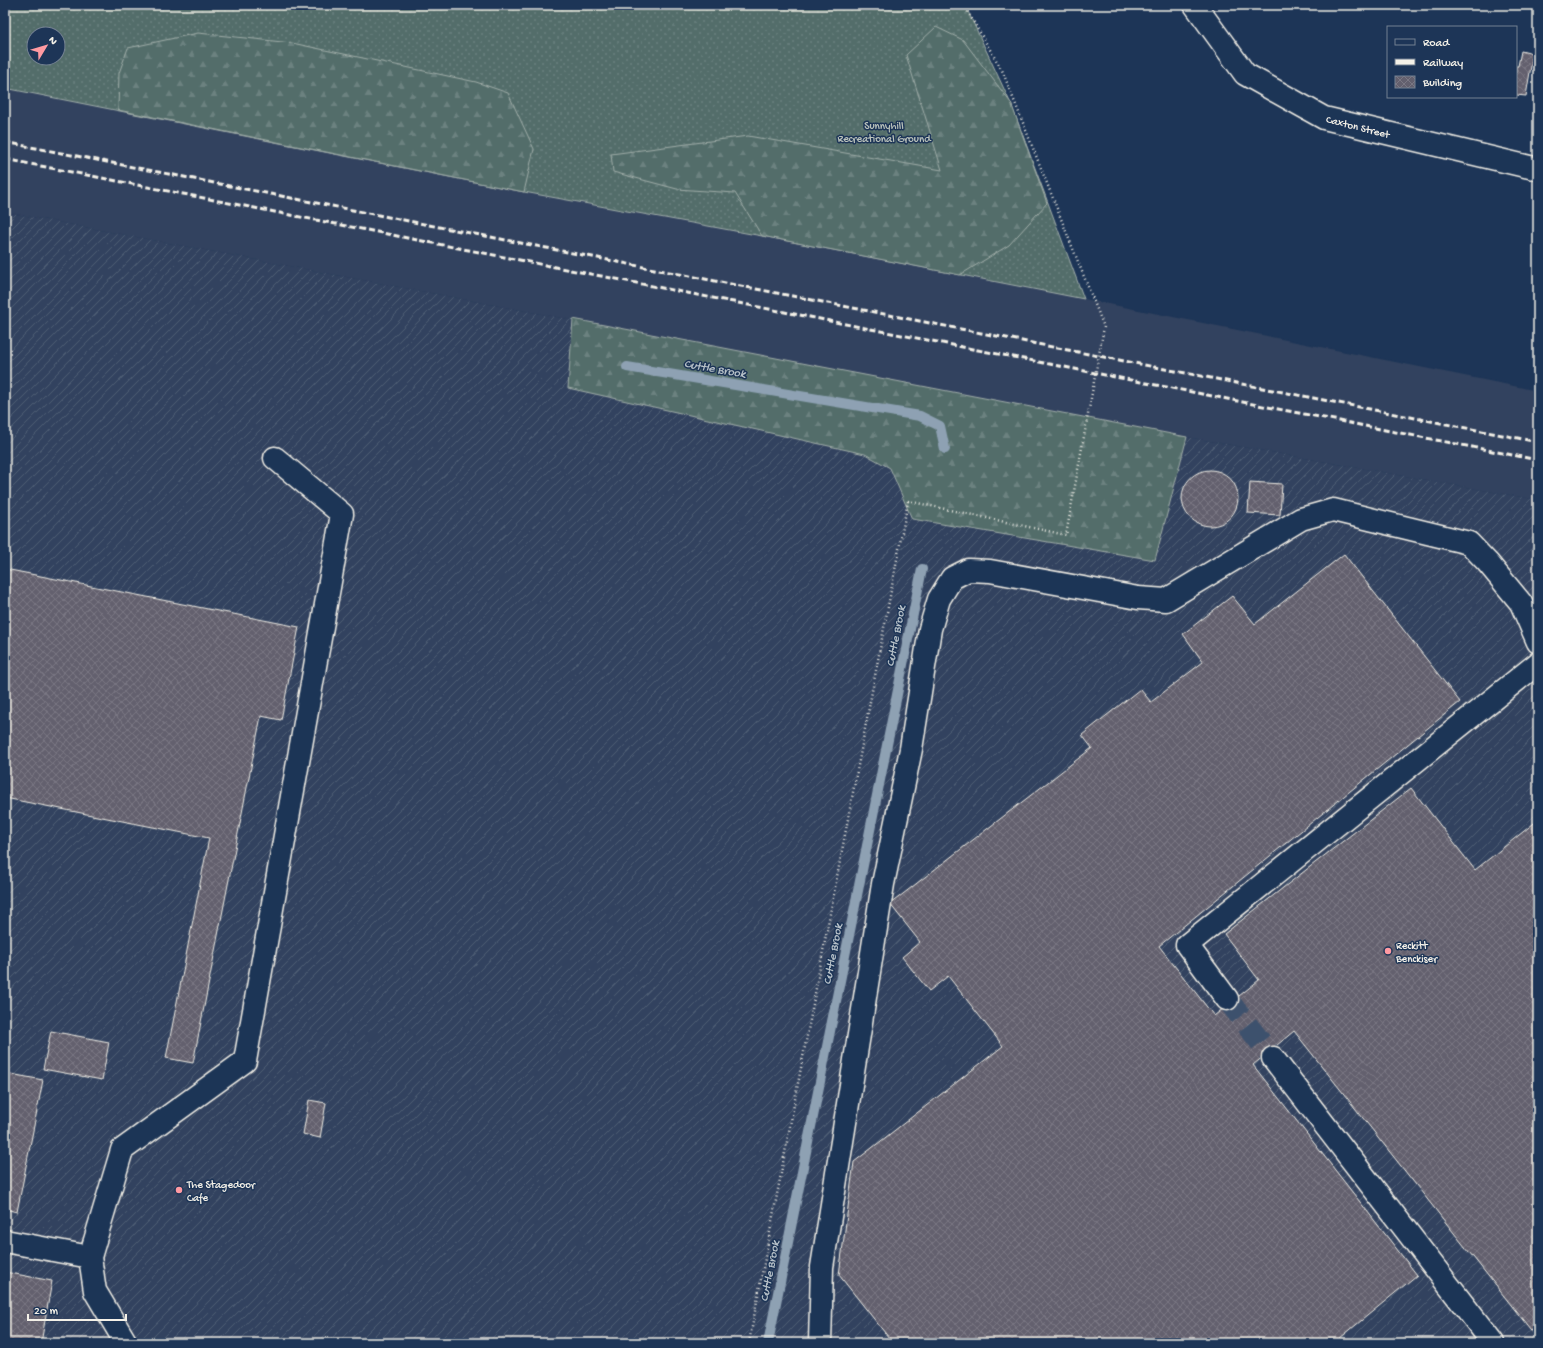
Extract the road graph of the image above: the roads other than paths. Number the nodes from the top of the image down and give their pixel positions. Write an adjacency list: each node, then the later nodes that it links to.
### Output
1 (1195, 5): 2 (street, Caxton Street)
2 (1538, 169)
3 (275, 458): 9 (street)
4 (1538, 642): 11 (street)
5 (1538, 663): 6 (street)
6 (1228, 998)
7 (1273, 1058): 12 (street)
8 (5, 1241): 9 (street)
9 (90, 1257): 10 (street)
10 (126, 1343)
11 (820, 1343)
12 (1493, 1343)

